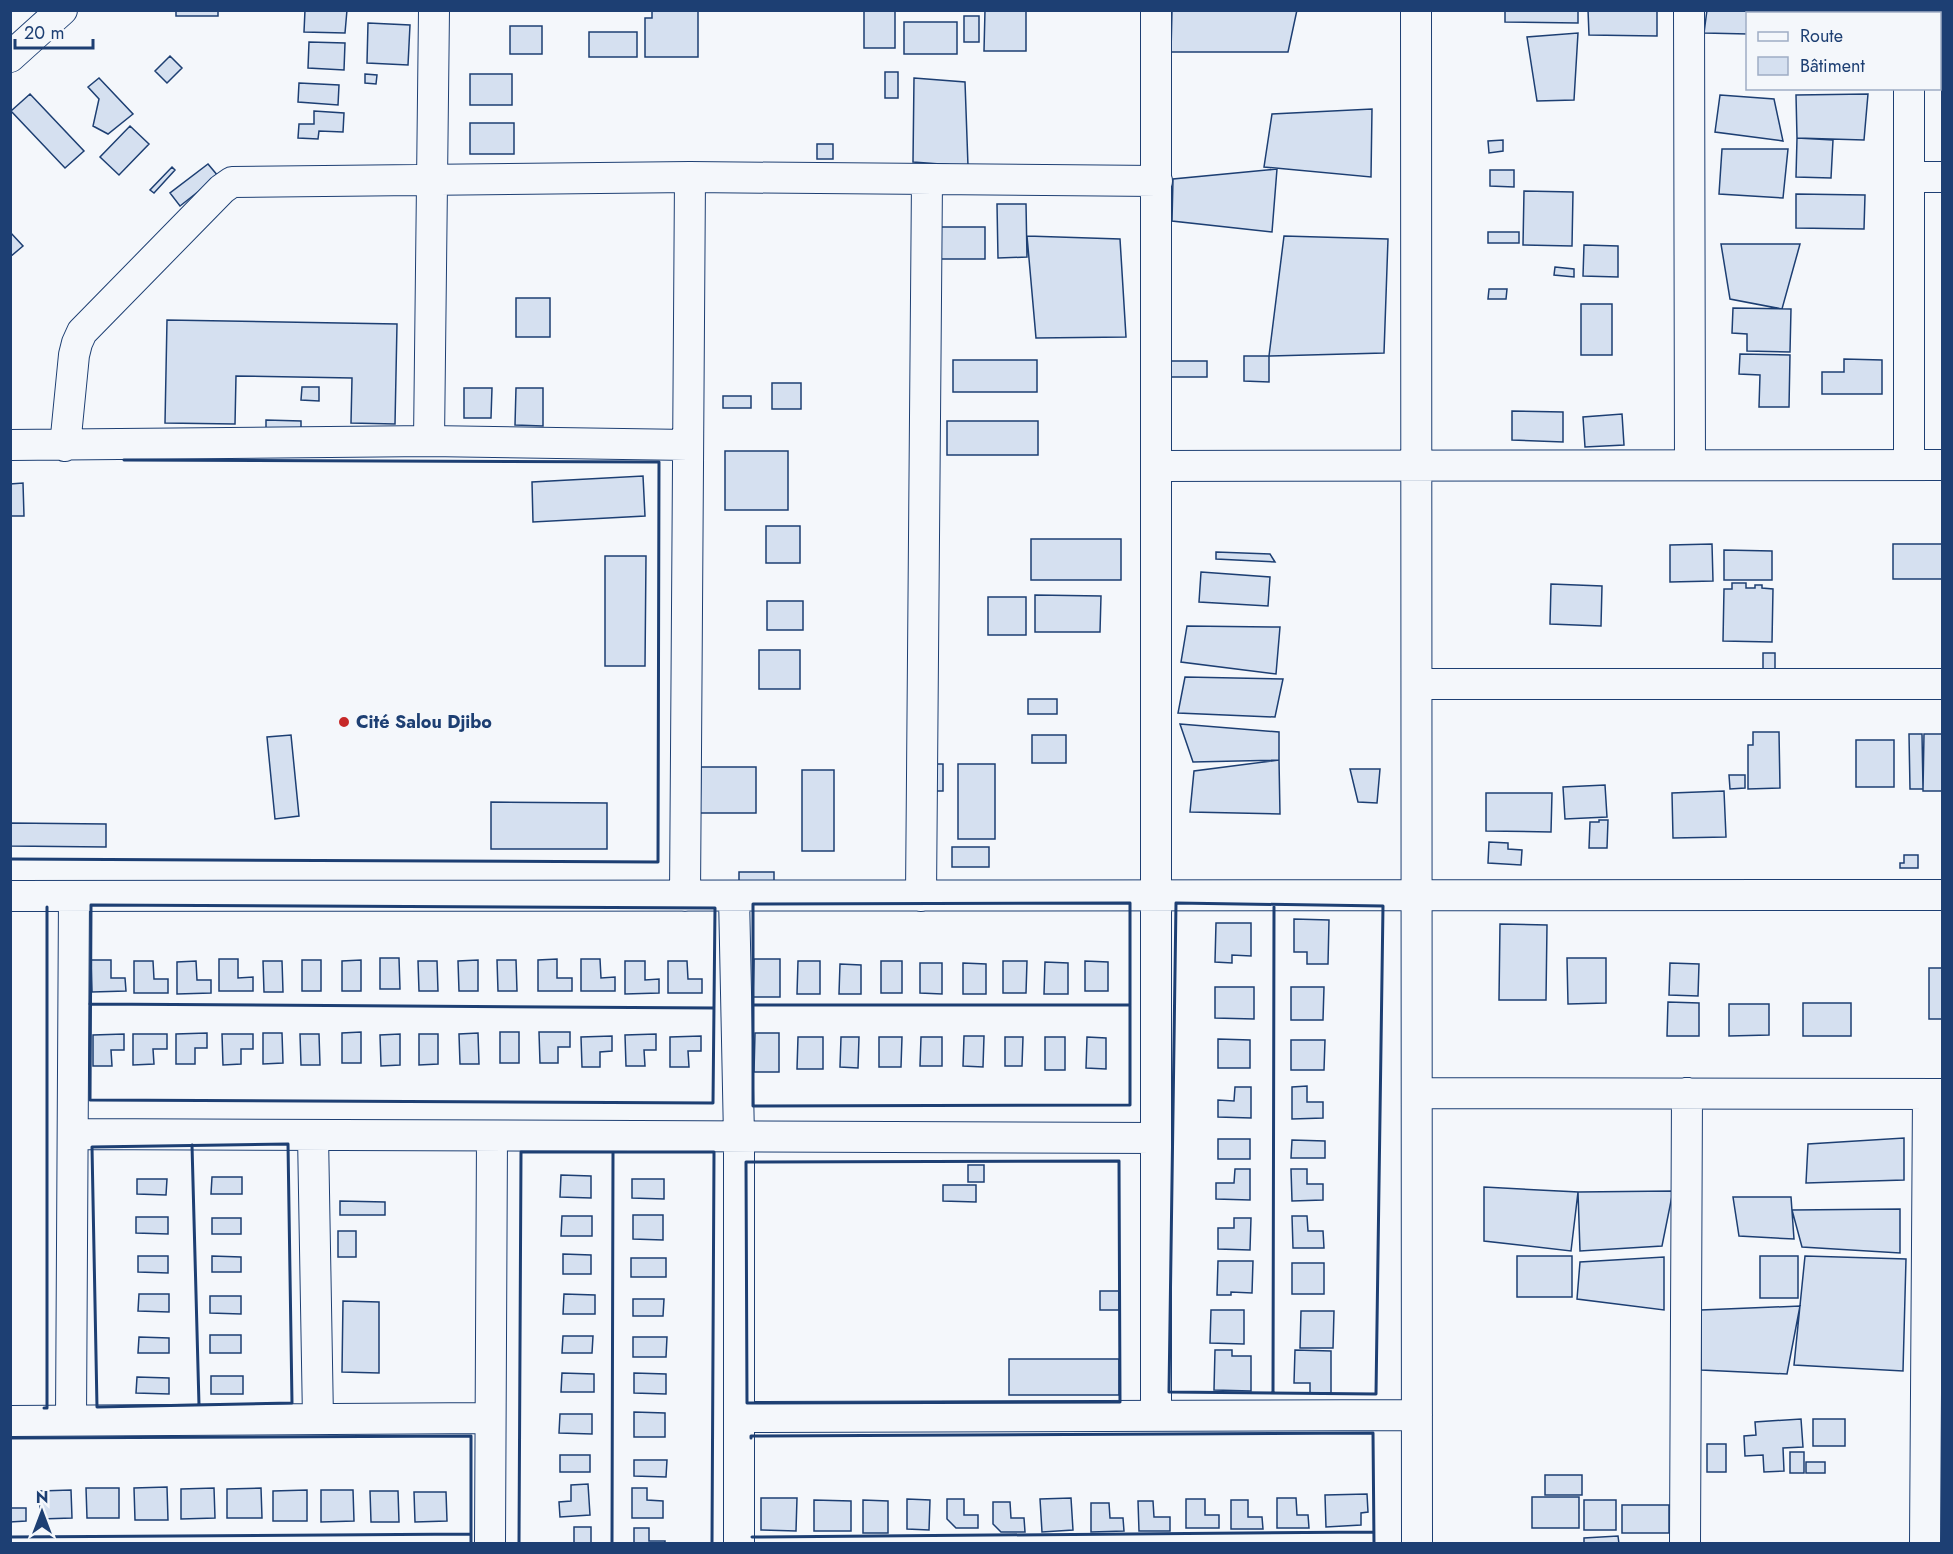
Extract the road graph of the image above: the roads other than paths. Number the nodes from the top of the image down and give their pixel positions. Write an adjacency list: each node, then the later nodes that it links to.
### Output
1 (62, 10): 6 (street)
2 (434, 10): 12 (street)
3 (1156, 10): 13 (street)
4 (1416, 10): 18 (street)
5 (1689, 10): 19 (street)
6 (10, 57)
7 (1909, 90): 9 (street)
8 (690, 177): 11 (street); 12 (street); 16 (street)
9 (1909, 177): 10 (street); 20 (street)
10 (1942, 177)
11 (927, 179): 13 (street); 29 (street)
12 (432, 180): 14 (street); 17 (street)
13 (1157, 181): 22 (street)
14 (429, 441): 16 (street); 17 (street)
15 (10, 445): 17 (street)
16 (688, 445): 27 (street)
17 (65, 446)
18 (1416, 465): 19 (street); 22 (street); 23 (street)
19 (1690, 465): 20 (street)
20 (1909, 465): 21 (street)
21 (1942, 465)
22 (1157, 466): 30 (street)
23 (1417, 684): 24 (street); 31 (street)
24 (1942, 684)
25 (10, 896): 26 (street)
26 (74, 896): 27 (street); 36 (street)
27 (685, 896): 28 (street)
28 (734, 896): 29 (street); 39 (street)
29 (921, 896): 30 (street)
30 (1156, 896): 31 (street); 40 (street)
31 (1417, 896): 32 (street); 33 (street)
32 (1942, 896)
33 (1417, 1093): 34 (street); 41 (street)
34 (1687, 1093): 35 (street); 51 (street)
35 (1935, 1094): 52 (street)
36 (73, 1134): 37 (street); 46 (street)
37 (313, 1135): 38 (street); 45 (street)
38 (492, 1136): 39 (street); 44 (street)
39 (739, 1137): 40 (street); 43 (street)
40 (1156, 1138): 42 (street)
41 (1417, 1415): 42 (street); 50 (street)
42 (1156, 1416): 43 (street)
43 (739, 1417): 49 (street)
44 (489, 1418): 45 (street); 48 (street)
45 (318, 1419): 46 (street)
46 (71, 1420): 47 (street)
47 (10, 1421)
48 (490, 1544)
49 (739, 1544)
50 (1417, 1544)
51 (1685, 1544)
52 (1924, 1544)

